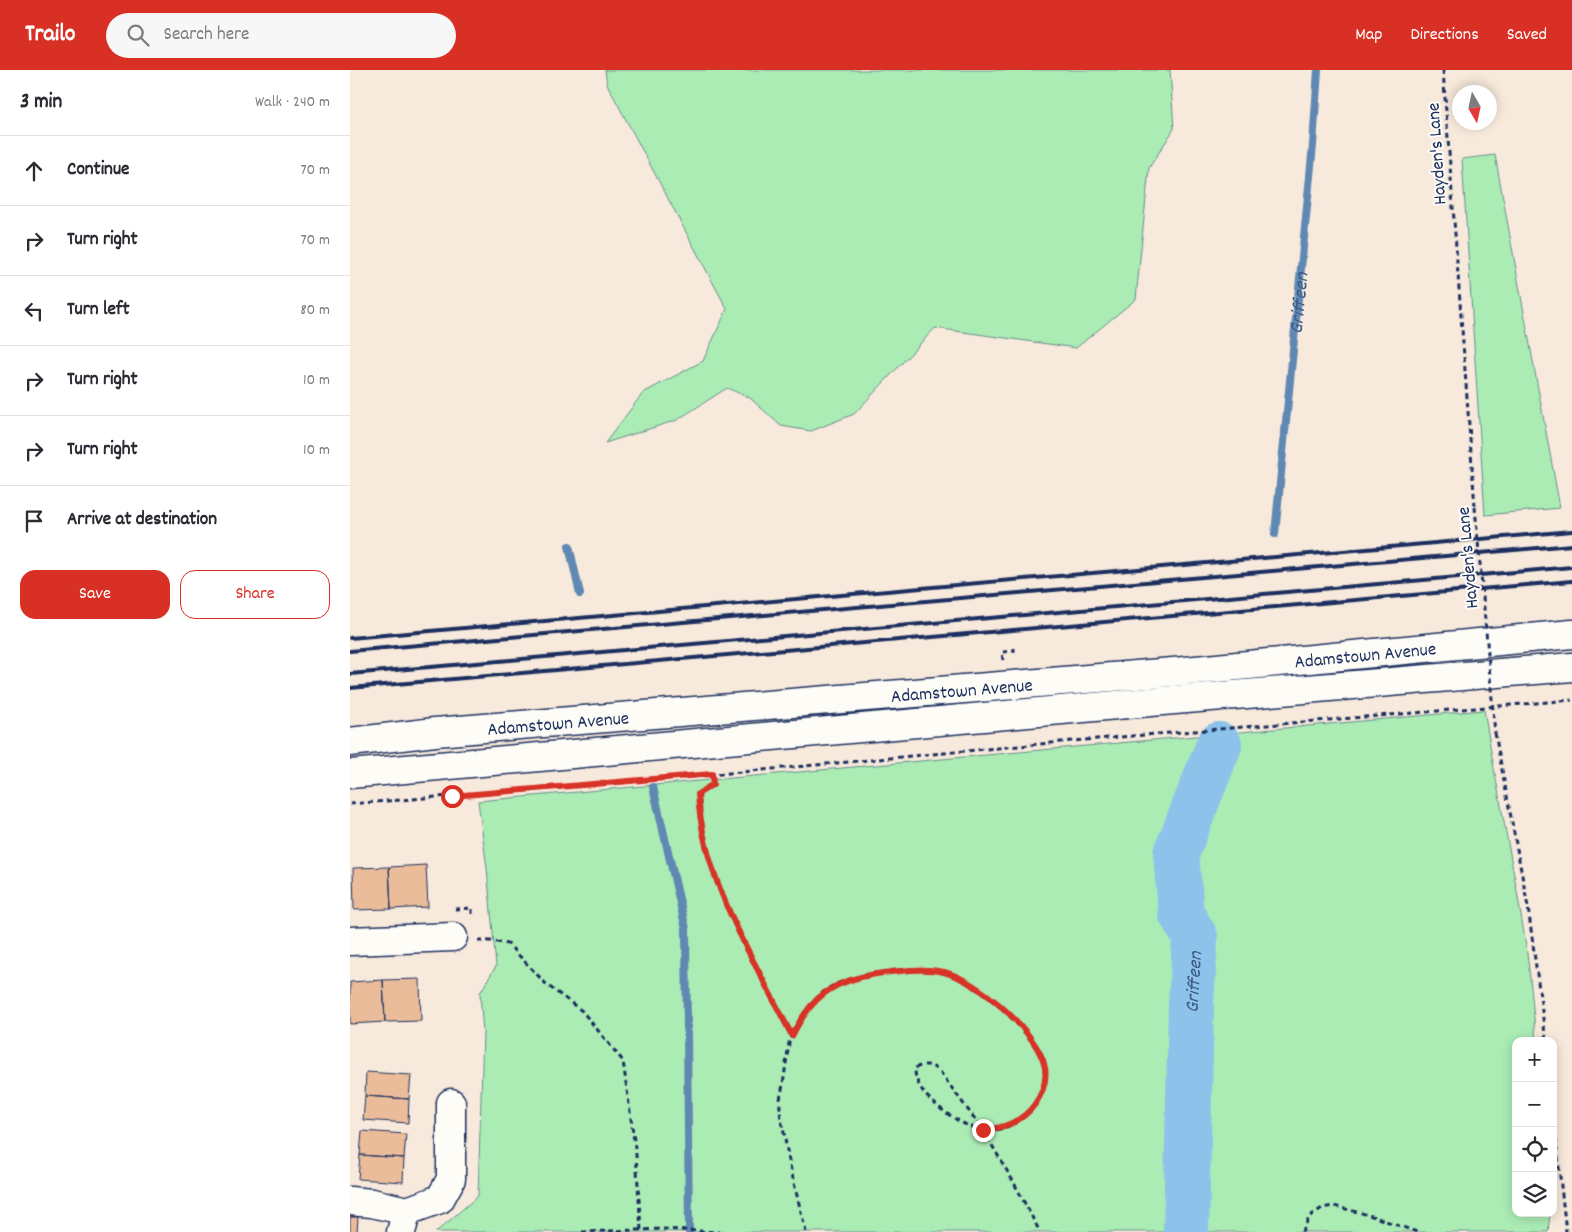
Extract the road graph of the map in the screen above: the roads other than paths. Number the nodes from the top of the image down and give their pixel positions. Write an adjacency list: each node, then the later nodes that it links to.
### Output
1 (1572, 634): 3 (street, Adamstown Avenue)
2 (1572, 667): 4 (street, Adamstown Avenue)
3 (350, 742)
4 (350, 774)
5 (463, 939): 6 (street)
6 (350, 941)
7 (451, 1103): 9 (street)
8 (350, 1201): 9 (street)
9 (404, 1222)

